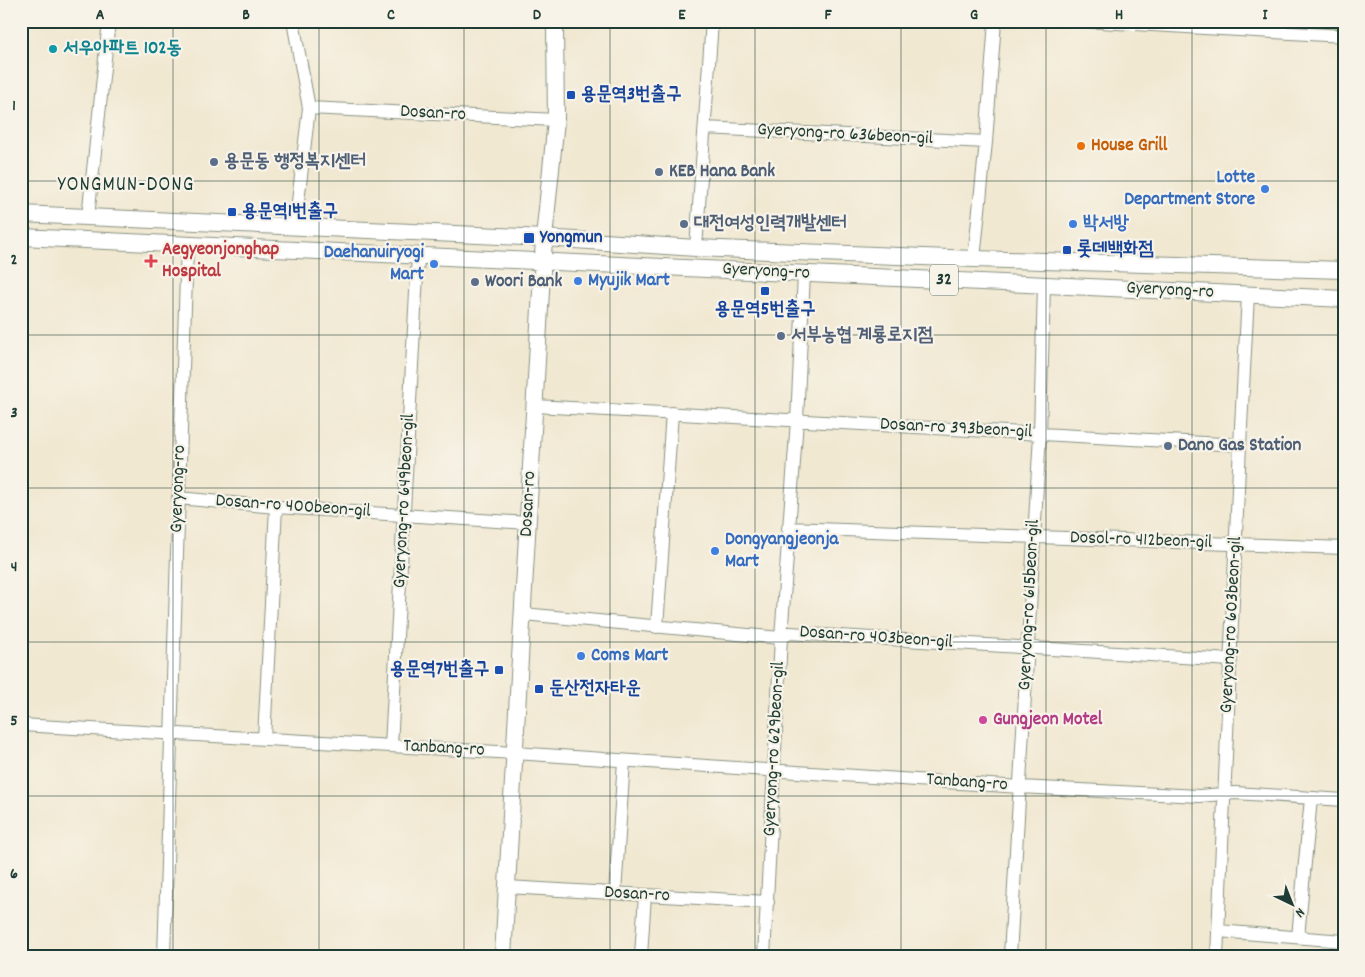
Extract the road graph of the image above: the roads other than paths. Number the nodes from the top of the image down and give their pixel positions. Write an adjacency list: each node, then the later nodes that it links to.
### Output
1 (109, 21): 13 (street)
2 (293, 21): 8 (street)
3 (712, 21): 10 (street)
4 (995, 21): 11 (street)
5 (1082, 21): 7 (street)
6 (555, 23): 9 (main road, Dosan-ro)
7 (1344, 36)
8 (309, 108): 9 (street, Dosan-ro); 14 (street)
9 (556, 120): 16 (main road, Dosan-ro)
10 (705, 128): 11 (street, Gyeryong-ro 636beon-gil); 18 (street)
11 (986, 142): 20 (street)
12 (21, 214): 13 (main road, Gyeryong-ro / 32)
13 (88, 218): 14 (main road, Gyeryong-ro / 32)
14 (295, 227): 16 (main road, Gyeryong-ro / 32)
15 (21, 237): 17 (main road, Gyeryong-ro / 32)
16 (544, 238): 18 (main road, Gyeryong-ro / 32); 21 (main road, Dosan-ro)
17 (188, 245): 19 (main road, Gyeryong-ro / 32); 32 (street, Gyeryong-ro)
18 (696, 248): 20 (main road, Gyeryong-ro / 32)
19 (418, 256): 21 (main road, Gyeryong-ro / 32); 34 (street, Gyeryong-ro 649beon-gil)
20 (974, 259): 22 (main road, Gyeryong-ro / 32)
21 (544, 262): 23 (main road, Gyeryong-ro / 32); 27 (main road, Dosan-ro)
22 (1344, 270)
23 (804, 274): 24 (main road, Gyeryong-ro / 32); 29 (street, Gyeryong-ro 629beon-gil)
24 (1044, 285): 25 (main road, Gyeryong-ro / 32); 30 (street, Gyeryong-ro 615beon-gil)
25 (1248, 295): 26 (main road, Gyeryong-ro / 32); 31 (street, Gyeryong-ro 603beon-gil)
26 (1344, 299)
27 (535, 406): 28 (street, Dosan-ro 393beon-gil); 35 (main road, Dosan-ro)
28 (672, 413): 29 (street, Dosan-ro 393beon-gil); 41 (street)
29 (797, 420): 30 (street, Dosan-ro 393beon-gil); 36 (street, Gyeryong-ro 629beon-gil)
30 (1040, 434): 31 (street, Dosan-ro 393beon-gil); 37 (street, Gyeryong-ro 615beon-gil)
31 (1240, 445): 38 (street, Gyeryong-ro 603beon-gil)
32 (178, 498): 33 (street, Dosan-ro 400beon-gil); 46 (street, Gyeryong-ro)
33 (276, 507): 34 (street, Dosan-ro 400beon-gil); 47 (street)
34 (405, 515): 35 (street, Dosan-ro 400beon-gil); 48 (street, Gyeryong-ro 649beon-gil)
35 (528, 523): 40 (main road, Dosan-ro)
36 (788, 528): 37 (street, Dosol-ro 412beon-gil); 42 (street, Gyeryong-ro 629beon-gil)
37 (1034, 537): 38 (street, Dosol-ro 412beon-gil); 43 (street, Gyeryong-ro 615beon-gil)
38 (1236, 544): 39 (street, Dosol-ro 412beon-gil); 44 (street, Gyeryong-ro 603beon-gil)
39 (1344, 548)
40 (523, 614): 41 (street, Dosan-ro 403beon-gil); 49 (main road, Dosan-ro)
41 (657, 627): 42 (street, Dosan-ro 403beon-gil)
42 (780, 638): 43 (street, Dosan-ro 403beon-gil); 51 (street, Gyeryong-ro 629beon-gil)
43 (1028, 648): 44 (street, Dosan-ro 403beon-gil); 52 (street, Gyeryong-ro 615beon-gil)
44 (1231, 660): 53 (street, Gyeryong-ro 603beon-gil)
45 (21, 725): 46 (street, Tanbang-ro)
46 (170, 734): 47 (street, Tanbang-ro); 63 (street, Gyeryong-ro)
47 (264, 739): 48 (street, Tanbang-ro)
48 (392, 746): 49 (street, Tanbang-ro)
49 (515, 753): 50 (street, Tanbang-ro); 56 (main road, Dosan-ro)
50 (624, 761): 51 (street, Tanbang-ro); 57 (street)
51 (774, 770): 52 (street, Tanbang-ro); 59 (street, Gyeryong-ro 629beon-gil)
52 (1020, 787): 53 (street, Tanbang-ro); 67 (street, Gyeryong-ro 615beon-gil)
53 (1225, 794): 54 (street, Tanbang-ro); 60 (street, Gyeryong-ro 603beon-gil)
54 (1311, 798): 55 (street, Tanbang-ro); 61 (street)
55 (1344, 800)
56 (507, 887): 57 (street, Dosan-ro); 64 (main road, Dosan-ro)
57 (615, 893): 58 (street, Dosan-ro)
58 (645, 895): 59 (street, Dosan-ro); 65 (street)
59 (768, 902): 66 (street, Gyeryong-ro 629beon-gil)
60 (1218, 931): 61 (street); 68 (street, Gyeryong-ro 603beon-gil)
61 (1298, 937): 62 (street)
62 (1344, 941)
63 (164, 956)
64 (503, 956)
65 (641, 956)
66 (764, 956)
67 (1010, 956)
68 (1217, 956)

